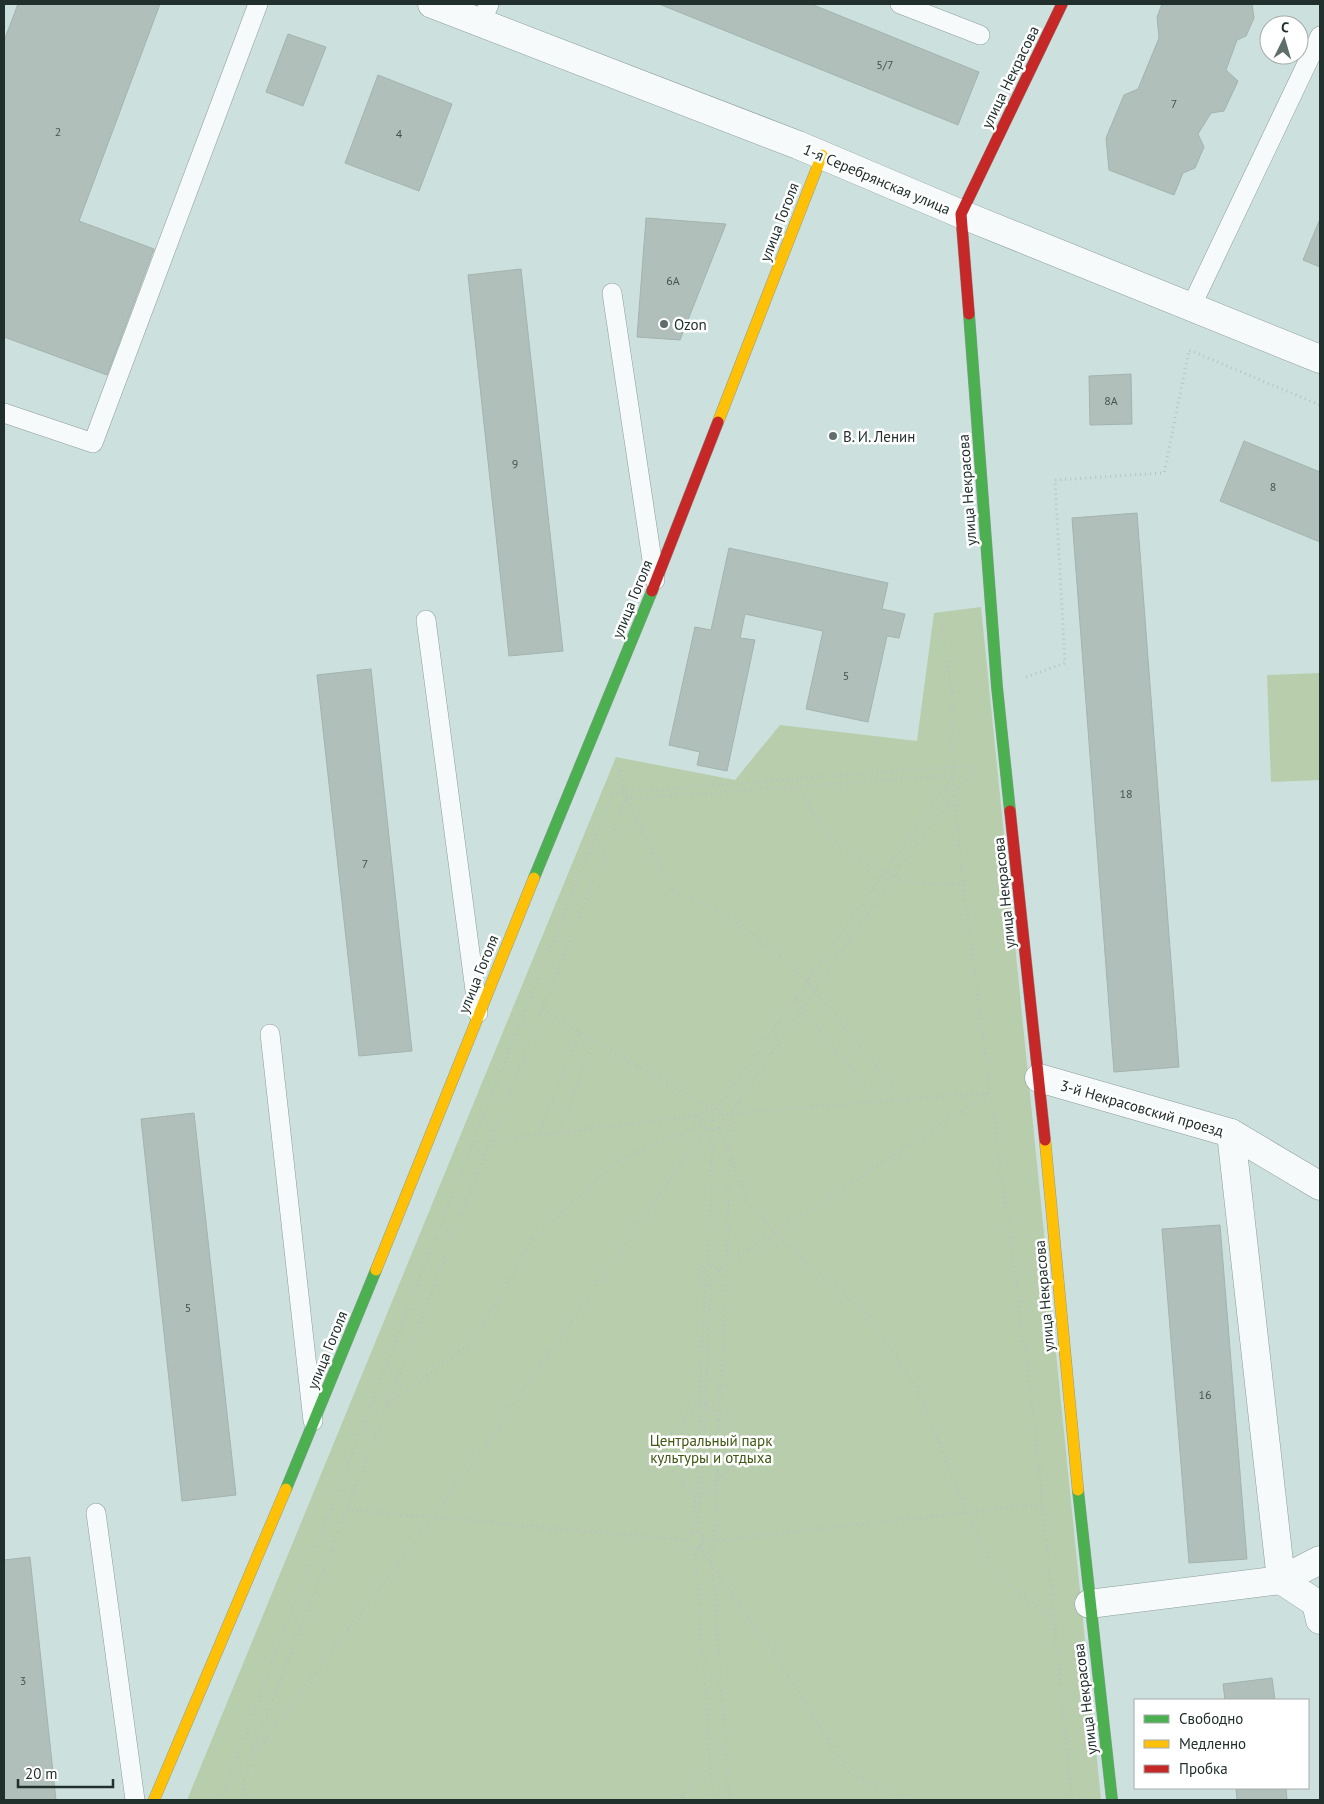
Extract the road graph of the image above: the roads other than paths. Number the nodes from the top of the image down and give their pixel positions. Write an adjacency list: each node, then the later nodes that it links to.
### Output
1 (258, 4): 13 (lane)
2 (432, 4): 5 (street, 1-я Серебрянская улица)
3 (900, 4): 6 (lane)
4 (1062, 4): 9 (street, улица Некрасова)
5 (485, 13): 8 (street, 1-я Серебрянская улица)
6 (980, 35)
7 (1320, 36): 11 (lane)
8 (822, 155): 9 (street, 1-я Серебрянская улица); 14 (street, улица Гоголя)
9 (961, 214): 11 (street, 1-я Серебрянская улица); 18 (street, улица Некрасова)
10 (612, 293): 14 (lane)
11 (1191, 307): 12 (street, 1-я Серебрянская улица)
12 (1320, 359)
13 (4, 412)
14 (655, 584): 16 (street, улица Гоголя)
15 (426, 620): 16 (lane)
16 (478, 1014): 21 (street, улица Гоголя)
17 (270, 1034): 21 (lane)
18 (1039, 1078): 19 (street, 3-й Некрасовский проезд); 25 (street, улица Некрасова)
19 (1231, 1133): 20 (street, 3-й Некрасовский проезд); 24 (street)
20 (1318, 1181)
21 (314, 1424): 28 (street, улица Гоголя)
22 (96, 1513): 27 (lane)
23 (1320, 1560): 24 (street)
24 (1281, 1580): 25 (street); 26 (street)
25 (1089, 1604): 29 (street, улица Некрасова)
26 (1320, 1620)
27 (135, 1800)
28 (154, 1800)
29 (1112, 1800)

